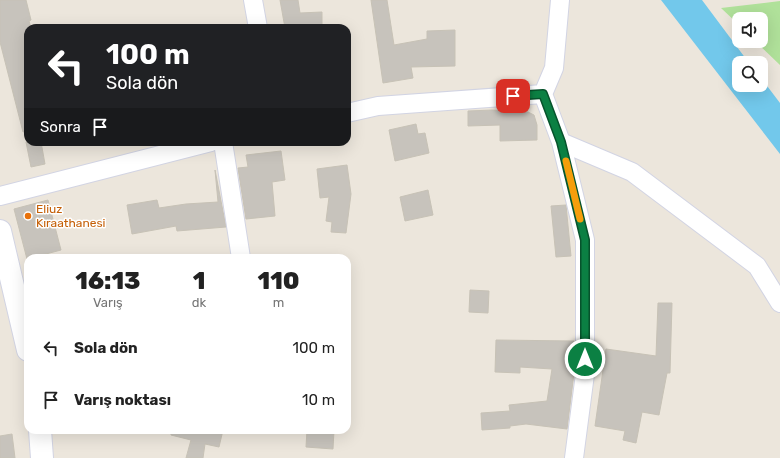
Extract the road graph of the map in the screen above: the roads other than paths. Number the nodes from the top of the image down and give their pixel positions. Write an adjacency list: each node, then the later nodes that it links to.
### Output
1 (253, 0): 3 (street)
2 (560, 0): 4 (street)
3 (257, 24)
4 (543, 94): 5 (street); 6 (street)
5 (351, 112)
6 (561, 142): 12 (street); 16 (street)
7 (195, 146): 9 (street)
8 (224, 146): 11 (street)
9 (0, 196)
10 (0, 231): 13 (main road)
11 (240, 254)
12 (780, 303)
13 (24, 333)
14 (40, 434): 15 (main road)
15 (42, 458)
16 (574, 458)

